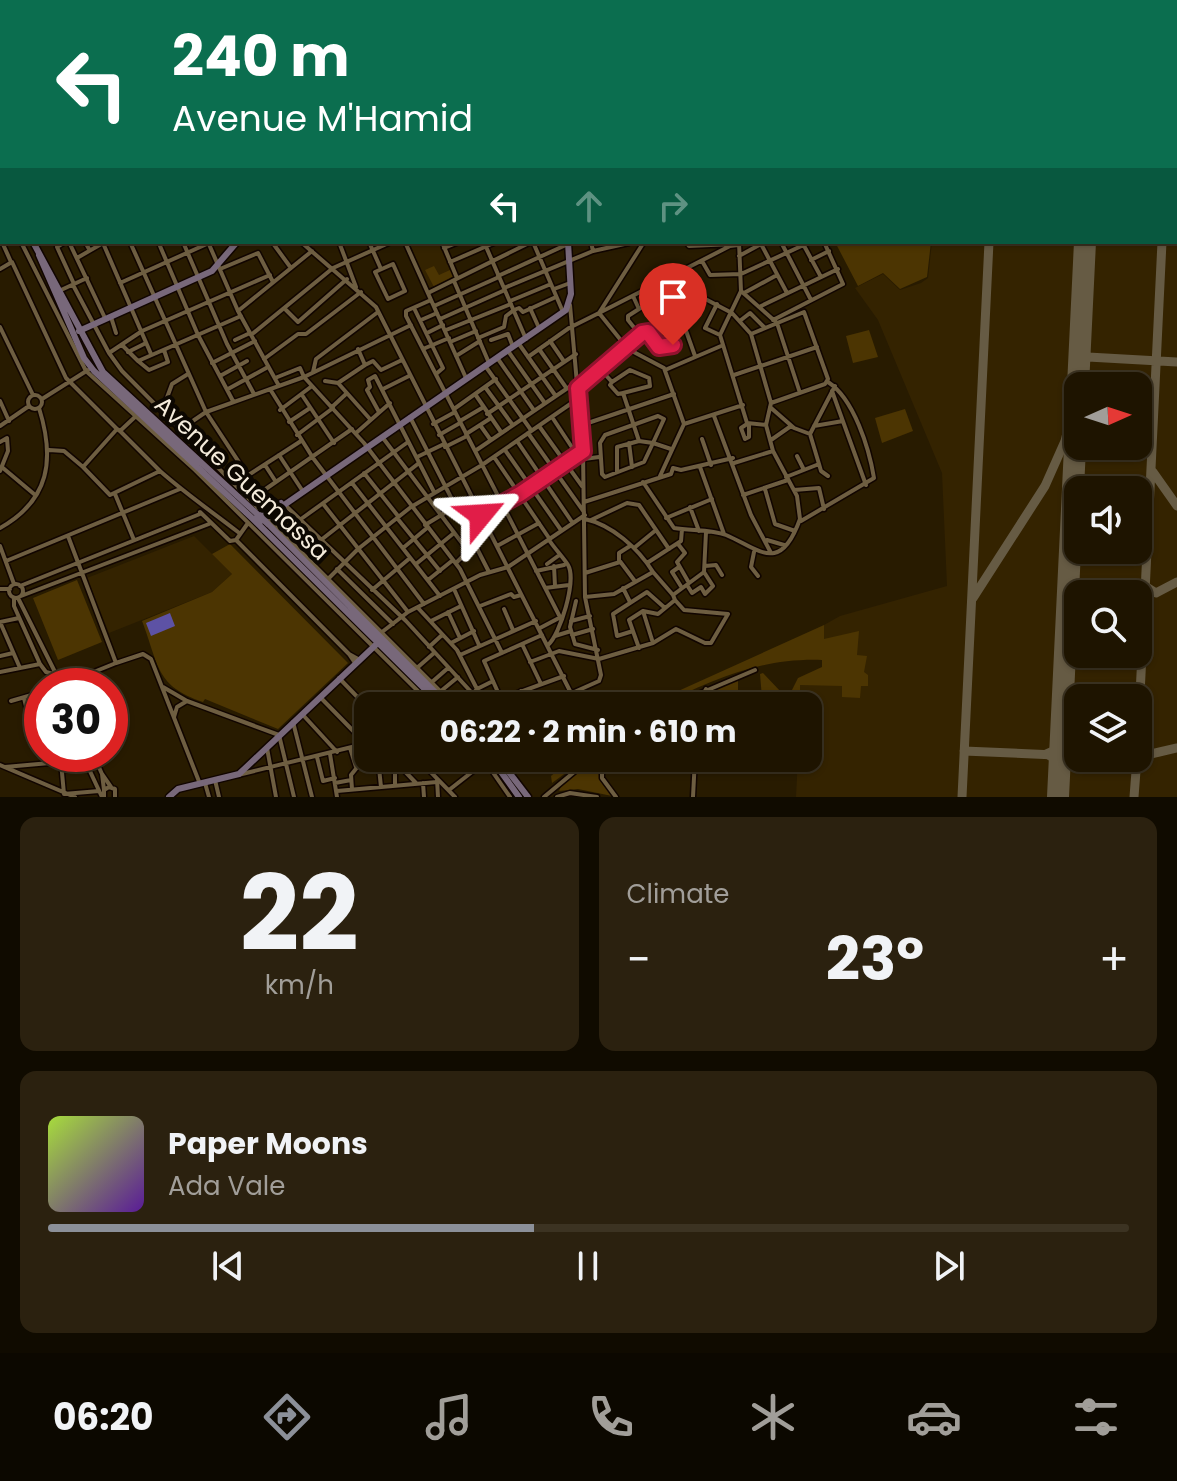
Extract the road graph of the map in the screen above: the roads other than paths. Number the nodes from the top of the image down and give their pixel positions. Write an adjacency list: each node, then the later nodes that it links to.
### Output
1 (3, 244): 58 (street)
2 (22, 244): 188 (street)
3 (34, 244): 48 (main road, Avenue Guemassa)
4 (63, 244): 83 (street)
5 (68, 244): 51 (street)
6 (86, 244): 41 (street)
7 (100, 244): 41 (street)
8 (105, 244): 81 (street)
9 (131, 244): 68 (street)
10 (184, 244): 46 (street)
11 (205, 244): 46 (street)
12 (210, 244): 62 (street)
13 (236, 244): 62 (main road)
14 (273, 244): 63 (street)
15 (303, 244): 43 (street)
16 (340, 244): 59 (street)
17 (370, 244): 42 (street)
18 (386, 244): 42 (street)
19 (406, 244): 93 (street)
20 (443, 244): 40 (street)
21 (454, 244): 40 (street)
22 (485, 244): 55 (street); 60 (street)
23 (528, 244): 55 (street)
24 (533, 244): 50 (street)
25 (566, 244): 50 (street)
26 (568, 244): 61 (main road)
27 (591, 244): 44 (street)
28 (629, 244): 52 (street)
29 (643, 244): 52 (street)
30 (737, 244): 56 (street)
31 (739, 244): 49 (street)
32 (759, 244): 49 (street)
33 (762, 244): 57 (street)
34 (782, 244): 47 (street)
35 (801, 244): 47 (street)
36 (803, 244): 54 (street)
37 (825, 244): 45 (street)
38 (612, 245): 44 (street)
39 (160, 246): 53 (street)
40 (444, 248): 60 (street)
41 (89, 249): 51 (street)
42 (373, 250): 59 (street); 66 (street)
43 (312, 251): 63 (street); 64 (street)
44 (593, 251): 61 (street)
45 (829, 251): 54 (street); 67 (street)
46 (187, 252): 53 (street); 76 (street)
47 (786, 252): 57 (street); 84 (street)
48 (39, 255): 89 (main road, Avenue Guemassa); 138 (main road, Avenue Guemassa)
49 (739, 256): 70 (street)
50 (539, 257): 69 (street); 73 (street)
51 (77, 258): 75 (street)
52 (633, 258): 117 (street)
53 (166, 260): 68 (street); 85 (street)
54 (811, 260): 74 (street)
55 (492, 261): 73 (street); 78 (street)
56 (702, 261): 70 (street); 79 (street)
57 (770, 261): 70 (street); 72 (street)
58 (12, 262): 65 (street); 206 (street)
59 (348, 262): 64 (street); 86 (street)
60 (450, 262): 78 (street)
61 (569, 262): 69 (street); 82 (main road)
62 (219, 267): 71 (street); 76 (main road); 92 (street)
63 (291, 268): 80 (street)
64 (333, 268): 77 (street); 112 (street)
65 (0, 269)
66 (381, 269): 66 (street)
67 (838, 269): 74 (street); 100 (street)
68 (143, 271): 81 (street); 96 (street)
69 (545, 271): 87 (street); 88 (street)
70 (741, 274): 91 (street)
71 (270, 275): 80 (street); 92 (street)
72 (777, 275): 91 (street); 94 (street)
73 (499, 276): 88 (street); 95 (street)
74 (821, 277): 84 (street)
75 (87, 278): 83 (street); 121 (street)
76 (198, 278): 85 (main road); 101 (street)
77 (347, 279): 86 (street); 112 (street)
78 (456, 279): 93 (street); 95 (street)
79 (668, 281): 97 (street); 103 (street); 173 (street)
80 (273, 282): 119 (street)
81 (120, 283): 105 (street)
82 (570, 283): 87 (street); 104 (main road)
83 (74, 284): 89 (street); 127 (street)
84 (804, 285): 94 (street); 100 (street)
85 (177, 287): 96 (main road); 114 (street)
86 (356, 287): 90 (street)
87 (552, 287): 98 (street); 102 (street)
88 (504, 289): 102 (street); 109 (street)
89 (61, 290): 138 (main road, Avenue Guemassa)
90 (362, 292): 115 (street); 176 (street)
91 (742, 292): 107 (street); 118 (street)
92 (230, 293): 101 (street); 119 (street)
93 (428, 293): 99 (street)
94 (787, 293): 107 (street)
95 (460, 295): 106 (street); 109 (street)
96 (154, 296): 105 (main road); 125 (street)
97 (633, 296): 111 (street); 117 (street)
98 (556, 297): 110 (street); 116 (street)
99 (431, 300): 106 (street); 108 (street)
100 (811, 301): 126 (street)
101 (209, 303): 114 (street); 128 (street)
102 (510, 303): 113 (street); 123 (street)
103 (717, 304): 118 (street); 146 (street)
104 (570, 305): 116 (main road); 129 (street)
105 (131, 306): 121 (main road); 136 (street)
106 (434, 306): 120 (street)
107 (759, 307): 126 (street)
108 (414, 308): 122 (street); 132 (street)
109 (466, 308): 120 (street); 123 (street)
110 (530, 308): 113 (street); 135 (street)
111 (639, 309): 145 (street); 145 (street)
112 (286, 310): 140 (street)
113 (514, 310): 147 (street); 158 (street)
114 (188, 312): 125 (street); 143 (street)
115 (378, 312): 144 (street); 192 (street)
116 (563, 312): 135 (main road)
117 (599, 313): 129 (street); 165 (street)
118 (732, 313): 124 (street); 146 (street)
119 (239, 314): 128 (street); 140 (street)
120 (438, 316): 122 (street); 133 (street)
121 (109, 318): 127 (main road); 139 (street)
122 (420, 320): 131 (street)
123 (471, 320): 133 (street); 137 (street)
124 (741, 320): 134 (street); 142 (street)
125 (164, 321): 136 (street); 157 (street)
126 (775, 322): 134 (street); 161 (street); 175 (street)
127 (93, 326): 138 (main road); 169 (street)
128 (220, 326): 143 (street); 168 (street)
129 (573, 326): 153 (street); 171 (street)
130 (0, 327): 148 (street)
131 (423, 327): 132 (street); 141 (street)
132 (412, 328): 144 (street); 163 (street)
133 (444, 328): 141 (street); 150 (street)
134 (765, 328): 142 (street)
135 (540, 329): 158 (main road)
136 (142, 331): 155 (street); 156 (street)
137 (476, 331): 147 (street); 150 (street)
138 (77, 332): 188 (main road, Avenue Guemassa)
139 (116, 333)
140 (250, 334): 149 (street); 152 (street)
141 (426, 334): 159 (street)
142 (751, 334): 187 (street)
143 (198, 335): 157 (street); 182 (street)
144 (390, 335): 162 (street); 178 (street)
145 (640, 335): 165 (street)
146 (720, 335): 160 (street)
147 (479, 339): 172 (street); 185 (street)
148 (6, 340): 154 (street); 228 (street)
149 (235, 340)
150 (450, 340): 159 (street); 172 (street)
151 (491, 340): 158 (street)
152 (255, 341): 168 (street); 176 (street)
153 (550, 341): 164 (street); 179 (street)
154 (0, 343)
155 (146, 343): 167 (street); 170 (street)
156 (122, 345): 167 (street); 169 (street)
157 (174, 345): 166 (street); 193 (street)
158 (517, 345): 174 (street); 177 (main road); 210 (street)
159 (432, 346): 163 (street); 194 (street)
160 (721, 346): 173 (street); 195 (street)
161 (817, 347): 175 (street); 208 (street)
162 (358, 349): 183 (street); 192 (street)
163 (423, 349): 194 (street)
164 (539, 349): 174 (street); 189 (street)
165 (628, 349): 190 (street); 191 (street)
166 (164, 350): 170 (street); 180 (street)
167 (128, 352): 180 (street)
168 (231, 352): 182 (street); 184 (street)
169 (109, 353): 251 (street)
170 (151, 354): 180 (street)
171 (576, 354): 179 (street); 205 (street)
172 (456, 356): 203 (street)
173 (695, 356): 191 (street)
174 (528, 357): 198 (street)
175 (788, 357): 187 (street); 222 (street)
176 (264, 359): 186 (street)
177 (498, 359): 185 (main road); 220 (street)
178 (402, 360): 183 (street); 197 (street)
179 (563, 360): 189 (street)
180 (138, 361)
181 (247, 361): 184 (street)
182 (212, 363): 196 (street)
183 (365, 365): 209 (street)
184 (238, 366): 196 (street); 201 (street)
185 (488, 366): 202 (street); 203 (main road)
186 (268, 367): 200 (street); 201 (street)
187 (759, 367): 195 (street); 239 (street)
188 (91, 368): 206 (street); 254 (street); 390 (main road, Avenue Guemassa)
189 (553, 368): 198 (street); 214 (street)
190 (601, 370): 207 (street); 215 (street)
191 (665, 370): 227 (street)
192 (313, 372): 199 (street)
193 (188, 374): 251 (street); 252 (street)
194 (436, 374): 225 (street)
195 (734, 375): 238 (street)
196 (220, 376): 217 (street)
197 (409, 376): 219 (street); 246 (street)
198 (541, 376): 210 (street); 230 (street)
199 (304, 377): 200 (street); 211 (street); 212 (street)
200 (275, 378): 211 (street)
201 (246, 379): 217 (street); 223 (street)
202 (496, 379): 213 (street); 231 (street)
203 (467, 380): 225 (main road)
204 (325, 381): 209 (street)
205 (578, 381): 214 (street); 215 (street)
206 (69, 382): 233 (street); 279 (street)
207 (612, 382): 221 (street); 221 (street)
208 (828, 382): 216 (street); 222 (street)
209 (338, 383): 224 (street)
210 (531, 384): 220 (street); 237 (street)
211 (279, 386): 218 (street)
212 (312, 386): 229 (street); 244 (street)
213 (485, 387): 226 (street); 241 (street)
214 (566, 387): 230 (street)
215 (578, 388): 232 (street)
216 (834, 388): 263 (street); 277 (street); 348 (street)
217 (227, 389): 235 (street)
218 (270, 389): 223 (street); 248 (street)
219 (383, 389): 236 (street); 253 (street)
220 (520, 391): 231 (street); 250 (street)
221 (623, 393): 247 (street)
222 (800, 393): 239 (street)
223 (254, 394): 235 (street)
224 (346, 394): 244 (street); 260 (street)
225 (446, 394): 246 (main road); 249 (street)
226 (475, 394): 245 (street); 249 (street)
227 (674, 394): 247 (street); 269 (street)
228 (33, 395): 233 (street); 240 (street)
229 (302, 395): 243 (street); 248 (street)
230 (555, 395): 237 (street)
231 (509, 398): 241 (street); 259 (street)
232 (579, 398): 258 (street); 272 (street)
233 (42, 399): 242 (street)
234 (0, 401): 261 (street)
235 (233, 401): 252 (street)
236 (390, 403): 253 (street); 266 (street)
237 (544, 403): 250 (street)
238 (744, 405): 256 (street); 273 (street)
239 (770, 405): 273 (street); 276 (street)
240 (29, 406): 242 (street); 261 (street)
241 (499, 406): 255 (street); 271 (street)
242 (39, 408): 302 (street)
243 (310, 408): 262 (street); 264 (street)
244 (333, 408): 262 (street); 280 (street)
245 (482, 408): 255 (street); 265 (street)
246 (425, 409): 257 (main road); 267 (street)
247 (629, 409): 268 (street); 272 (street)
248 (280, 410): 264 (street)
249 (454, 410): 265 (street); 267 (street)
250 (533, 410): 259 (street)
251 (162, 411): 278 (street)
252 (206, 412): 278 (street); 338 (street)
253 (379, 412): 260 (street)
254 (136, 416): 279 (street); 390 (street)
255 (489, 416): 270 (street); 281 (street)
256 (714, 416): 269 (street); 318 (street)
257 (410, 417): 266 (main road); 308 (street)
258 (552, 417): 275 (street); 310 (street)
259 (523, 418): 271 (street); 282 (street)
260 (370, 419): 280 (street)
261 (9, 421): 274 (street)
262 (319, 421): 284 (street); 298 (street)
263 (843, 421): 277 (street); 348 (street)
264 (289, 422): 284 (street)
265 (460, 422): 285 (street); 286 (street)
266 (400, 424): 287 (main road); 295 (street)
267 (433, 424): 285 (street)
268 (635, 424): 293 (street); 297 (street); 314 (street)
269 (684, 424): 301 (street)
270 (480, 425): 286 (street); 289 (street)
271 (512, 425): 281 (street)
272 (582, 425): 305 (street)
273 (766, 425): 290 (street)
274 (0, 426)
275 (539, 426): 282 (street); 320 (street)
276 (791, 426): 283 (street); 290 (street)
277 (814, 426): 283 (street)
278 (181, 429): 368 (street)
279 (118, 430): 325 (street); 332 (street)
280 (354, 431): 298 (street); 299 (street)
281 (501, 432): 289 (street)
282 (530, 432): 292 (street); 331 (street)
283 (810, 434): 321 (street)
284 (297, 435): 291 (street)
285 (439, 435): 300 (street)
286 (467, 435): 300 (street); 304 (street)
287 (382, 436): 299 (main road); 307 (street)
288 (702, 439): 324 (street)
289 (490, 440): 304 (street)
290 (771, 440): 306 (street)
291 (301, 441): 309 (street); 315 (street)
292 (517, 441): 303 (street); 342 (street)
293 (639, 441): 296 (street); 297 (street)
294 (0, 442): 330 (street)
295 (408, 442): 307 (street); 317 (street)
296 (629, 443): 326 (street); 335 (street)
297 (653, 443): 301 (street); 326 (street)
298 (334, 444): 315 (street)
299 (367, 446): 319 (street); 337 (main road)
300 (444, 446): 308 (street); 341 (street)
301 (671, 449): 311 (street)
302 (49, 450): 325 (street); 362 (street)
303 (505, 450): 313 (street); 350 (street)
304 (475, 451): 323 (street)
305 (583, 451): 310 (street); 316 (street)
306 (773, 451): 318 (street); 343 (street)
307 (393, 452): 319 (street); 334 (street)
308 (428, 452): 317 (street); 349 (street)
309 (279, 455): 322 (street); 333 (street)
310 (577, 455): 320 (street)
311 (669, 456): 328 (street); 339 (street)
312 (797, 456): 329 (street)
313 (494, 457): 323 (street); 361 (street)
314 (599, 457): 316 (street); 335 (street)
315 (313, 458): 333 (street); 337 (street)
316 (584, 459): 351 (street)
317 (418, 461): 334 (street); 357 (street)
318 (734, 461): 324 (street); 363 (street)
319 (379, 462): 336 (street); 345 (street)
320 (565, 462): 331 (street); 351 (street)
321 (819, 464): 329 (street); 340 (street)
322 (265, 465): 338 (street); 344 (street)
323 (482, 465): 341 (street); 374 (street)
324 (711, 465): 327 (street)
325 (83, 467): 360 (street)
326 (632, 467): 335 (street)
327 (700, 467): 328 (street); 367 (street)
328 (673, 468): 339 (street)
329 (803, 468): 343 (street)
330 (1, 470): 362 (street)
331 (554, 470): 342 (street); 385 (street)
332 (160, 471): 352 (street); 360 (street)
333 (291, 472): 344 (street); 354 (street)
334 (407, 472): 345 (street); 364 (street)
335 (617, 472)
336 (364, 473): 347 (street); 356 (street)
337 (324, 475): 354 (main road); 359 (street)
338 (247, 476): 358 (street)
339 (660, 476): 346 (street)
340 (828, 476)
341 (461, 478): 349 (street); 365 (street)
342 (542, 479): 350 (street); 392 (street)
343 (787, 479): 353 (street); 355 (street)
344 (276, 482): 358 (street)
345 (393, 482): 356 (street); 376 (street)
346 (643, 482): 370 (street); 387 (street)
347 (352, 483): 359 (street); 369 (street)
348 (866, 485): 379 (street)
349 (445, 486): 357 (street); 373 (street)
350 (531, 487): 361 (street); 401 (street)
351 (583, 488): 370 (street)
352 (180, 489): 375 (street); 380 (street)
353 (765, 489): 363 (street); 403 (street)
354 (302, 490): 366 (main road)
355 (794, 490): 379 (street); 393 (street)
356 (379, 492): 369 (street); 386 (street)
357 (434, 492): 364 (street)
358 (260, 493): 368 (street)
359 (338, 493): 372 (street); 381 (street)
360 (115, 494): 380 (street)
361 (520, 494): 374 (street); 391 (street)
362 (35, 495): 398 (street)
363 (743, 495): 418 (street)
364 (425, 497): 376 (street); 383 (street)
365 (471, 497): 373 (street); 384 (street)
366 (291, 498): 371 (main road); 378 (main road)
367 (712, 499): 377 (street); 408 (street)
368 (265, 502): 378 (street)
369 (367, 502): 381 (street); 397 (street)
370 (584, 502): 385 (street)
371 (284, 504): 388 (street); 390 (main road)
372 (324, 505): 388 (street); 395 (street)
373 (455, 505): 383 (street); 411 (street)
374 (503, 505): 384 (street); 409 (street)
375 (201, 507): 382 (street); 404 (street)
376 (411, 507): 386 (street); 396 (street)
377 (690, 507): 387 (street); 405 (street)
378 (270, 509): 390 (main road)
379 (824, 509): 393 (street)
380 (123, 512): 410 (street); 415 (street)
381 (354, 513): 395 (street); 412 (street)
382 (200, 514): 394 (street); 415 (street)
383 (439, 515): 396 (street); 407 (street)
384 (481, 515): 399 (street)
385 (585, 515): 389 (street); 392 (street); 453 (street)
386 (398, 517): 397 (street); 413 (street)
387 (666, 518): 400 (street)
388 (301, 519): 417 (street)
389 (591, 520): 402 (street); 425 (street)
390 (255, 522): 404 (street); 456 (main road, Avenue Guemassa); 506 (main road, Avenue Guemassa)
391 (539, 523): 409 (street); 414 (street)
392 (572, 523): 401 (street)
393 (799, 523): 403 (street)
394 (209, 524): 416 (street); 452 (street)
395 (339, 524): 417 (street); 426 (street)
396 (426, 526): 413 (street); 420 (street)
397 (386, 527): 412 (street); 424 (street)
398 (0, 528)
399 (488, 528): 411 (street); 423 (street)
400 (682, 529): 405 (street); 419 (street)
401 (561, 530): 414 (street)
402 (656, 530): 425 (street); 427 (street)
403 (795, 531): 421 (street)
404 (238, 532): 416 (street)
405 (699, 532): 406 (street)
406 (706, 532): 408 (street); 447 (street)
407 (454, 533): 420 (street); 435 (street)
408 (724, 534): 428 (street)
409 (518, 535): 423 (street); 429 (street)
410 (68, 536): 434 (street); 438 (street)
411 (471, 536): 450 (street)
412 (373, 538): 426 (street); 445 (street)
413 (414, 539): 424 (street); 431 (street)
414 (549, 539): 429 (street); 432 (street)
415 (134, 540): 438 (street)
416 (236, 540): 524 (street)
417 (321, 540): 436 (street)
418 (766, 540): 421 (street); 430 (street)
419 (677, 543): 427 (street); 444 (street)
420 (441, 544): 431 (street); 435 (street)
421 (784, 545): 430 (street)
422 (0, 546): 434 (street)
423 (497, 546): 443 (street)
424 (403, 548): 433 (street)
425 (632, 548): 437 (street); 439 (street)
426 (358, 549): 436 (street); 457 (street)
427 (669, 549): 439 (street)
428 (754, 552): 430 (street); 455 (street)
429 (528, 553): 443 (street); 448 (street)
430 (771, 554)
431 (427, 555): 440 (street); 449 (street)
432 (559, 555): 441 (street); 442 (street)
433 (410, 557): 440 (street); 445 (street)
434 (6, 561): 463 (street)
435 (454, 561): 449 (street); 460 (street)
436 (343, 562): 446 (street); 469 (street)
437 (620, 562): 453 (street); 459 (street)
438 (77, 563): 452 (street); 463 (street)
439 (647, 563): 451 (street)
440 (416, 564): 458 (street)
441 (567, 565): 442 (street); 461 (street)
442 (549, 566): 448 (street); 464 (street)
443 (508, 567): 450 (street); 470 (street)
444 (679, 567): 462 (street); 462 (street)
445 (397, 568): 457 (street); 479 (street)
446 (337, 569): 456 (street); 496 (street)
447 (704, 569): 454 (street); 462 (street); 462 (street)
448 (537, 570): 465 (street)
449 (440, 571): 458 (street)
450 (489, 572): 460 (street)
451 (653, 572): 459 (street); 473 (street)
452 (81, 573): 472 (street); 526 (street)
453 (584, 573): 474 (street)
454 (722, 575)
455 (758, 576)
456 (327, 579): 506 (main road, Avenue Guemassa)
457 (383, 579): 469 (street); 486 (street)
458 (428, 580): 471 (street)
459 (635, 581): 466 (street)
460 (469, 583): 468 (street); 481 (street)
461 (569, 585): 464 (street); 475 (street)
462 (686, 585): 473 (street)
463 (15, 586): 467 (street); 472 (street); 472 (street)
464 (555, 586): 465 (street)
465 (545, 588): 478 (street)
466 (623, 588): 474 (street); 477 (street)
467 (0, 589)
468 (454, 589): 471 (street); 480 (street)
469 (372, 590): 490 (street)
470 (522, 595): 481 (street); 493 (street)
471 (440, 596): 479 (street)
472 (18, 597): 489 (street); 530 (street)
473 (674, 598): 483 (street); 509 (street)
474 (586, 599): 476 (street); 488 (street)
475 (568, 601): 476 (street); 478 (street); 491 (street)
476 (576, 601): 494 (street)
477 (630, 602): 483 (street); 501 (street)
478 (552, 603): 491 (street)
479 (424, 604): 482 (street)
480 (461, 606): 487 (street); 500 (street)
481 (480, 606): 508 (street)
482 (418, 608): 486 (street); 492 (street)
483 (665, 608): 485 (street)
484 (504, 609): 499 (street)
485 (643, 611): 501 (street); 509 (street)
486 (408, 612): 490 (street)
487 (448, 612): 492 (street); 507 (street)
488 (590, 616): 494 (street); 498 (street)
489 (19, 618): 495 (street); 527 (street)
490 (401, 618): 496 (street); 514 (street)
491 (560, 619): 497 (street); 505 (street)
492 (430, 621): 503 (street)
493 (536, 621): 497 (street); 499 (street)
494 (571, 621): 502 (street)
495 (0, 622): 517 (street)
496 (393, 624): 506 (street)
497 (539, 628): 504 (street)
498 (593, 629): 502 (street); 516 (street)
499 (513, 630): 508 (street)
500 (474, 631): 507 (street); 512 (street)
501 (633, 631): 515 (street)
502 (571, 633): 505 (street); 516 (street)
503 (442, 635): 510 (street); 514 (street)
504 (542, 635): 511 (street); 513 (street)
505 (555, 636): 513 (street)
506 (380, 637): 524 (main road); 528 (street); 547 (street); 548 (main road, Avenue Guemassa); 549 (main road, Avenue Guemassa)
507 (460, 638): 510 (street)
508 (497, 639): 512 (street); 519 (street)
509 (653, 643): 515 (street)
510 (451, 644): 521 (street)
511 (522, 644): 519 (street); 525 (street)
512 (479, 645): 521 (street)
513 (548, 645): 520 (street)
514 (429, 647): 518 (street)
515 (639, 648): 523 (street)
516 (598, 650): 523 (street)
517 (13, 653): 522 (street); 533 (street)
518 (434, 653): 528 (street); 532 (street)
519 (502, 653): 539 (street)
520 (551, 653): 523 (street); 525 (street); 536 (street)
521 (460, 655): 543 (street)
522 (0, 656)
523 (599, 659): 553 (street)
524 (357, 661): 538 (main road)
525 (530, 662): 541 (street)
526 (116, 663): 531 (street); 542 (street)
527 (40, 664): 529 (street); 533 (street)
528 (418, 667): 540 (street)
529 (43, 668)
530 (51, 668)
531 (104, 668)
532 (448, 668): 537 (street); 540 (street)
533 (20, 669): 535 (street)
534 (755, 670): 544 (street)
535 (0, 672)
536 (564, 676): 541 (street); 552 (street)
537 (458, 677): 545 (street); 550 (street)
538 (339, 678): 556 (street); 557 (main road)
539 (493, 681): 543 (street); 546 (street)
540 (432, 682): 545 (street)
541 (541, 684): 546 (street)
542 (162, 686): 560 (street); 562 (street)
543 (477, 689): 551 (street)
544 (706, 689): 554 (street); 555 (street)
545 (441, 691)
546 (521, 691)
547 (422, 692)
548 (429, 692)
549 (437, 692)
550 (470, 692)
551 (475, 692)
552 (571, 692)
553 (573, 692)
554 (699, 692)
555 (704, 692)
556 (354, 694)
557 (319, 697): 561 (main road); 564 (street)
558 (24, 698): 559 (street)
559 (11, 701)
560 (187, 701): 562 (street); 565 (street)
561 (301, 714): 563 (main road); 569 (street)
562 (174, 717): 598 (street)
563 (293, 722): 565 (main road); 572 (street)
564 (354, 731)
565 (279, 735): 566 (main road); 574 (street)
566 (267, 747): 577 (street); 593 (main road)
567 (354, 747): 568 (street)
568 (350, 748): 569 (street); 573 (street)
569 (337, 752): 570 (street)
570 (330, 754): 571 (street); 595 (street)
571 (317, 757): 572 (street); 595 (street)
572 (302, 760): 574 (street); 616 (street)
573 (354, 761)
574 (287, 764): 577 (street); 615 (street)
575 (24, 765): 576 (street)
576 (2, 766): 606 (street)
577 (272, 768): 593 (street); 614 (street)
578 (62, 772): 606 (street)
579 (91, 772): 608 (street)
580 (354, 772): 596 (street)
581 (380, 772): 603 (street)
582 (394, 772): 601 (street)
583 (404, 772): 599 (street)
584 (471, 772): 605 (street)
585 (495, 772): 620 (street)
586 (498, 772): 621 (main road)
587 (509, 772): 622 (main road)
588 (574, 772): 623 (street)
589 (602, 772): 626 (street)
590 (694, 772): 627 (street)
591 (431, 773): 597 (street); 600 (street)
592 (102, 774): 602 (street); 608 (street)
593 (233, 776): 594 (main road)
594 (215, 780): 598 (main road); 613 (street)
595 (335, 780): 596 (street); 607 (street)
596 (351, 780): 604 (street)
597 (437, 780): 600 (street); 605 (street); 618 (street)
598 (203, 783): 611 (main road); 612 (street)
599 (416, 783): 600 (street); 601 (street)
600 (423, 783): 617 (street)
601 (395, 785): 603 (street)
602 (111, 787): 608 (street); 610 (street)
603 (381, 787): 604 (street)
604 (352, 790): 607 (street)
605 (449, 790): 619 (street)
606 (64, 794): 608 (street); 609 (street)
607 (337, 794)
608 (102, 795)
609 (75, 797)
610 (116, 797)
611 (169, 797)
612 (209, 797)
613 (219, 797)
614 (276, 797)
615 (294, 797)
616 (312, 797)
617 (424, 797)
618 (438, 797)
619 (456, 797)
620 (510, 797)
621 (519, 797)
622 (528, 797)
623 (544, 797)
624 (557, 797): 625 (street)
625 (597, 797)
626 (616, 797)
627 (693, 797)

